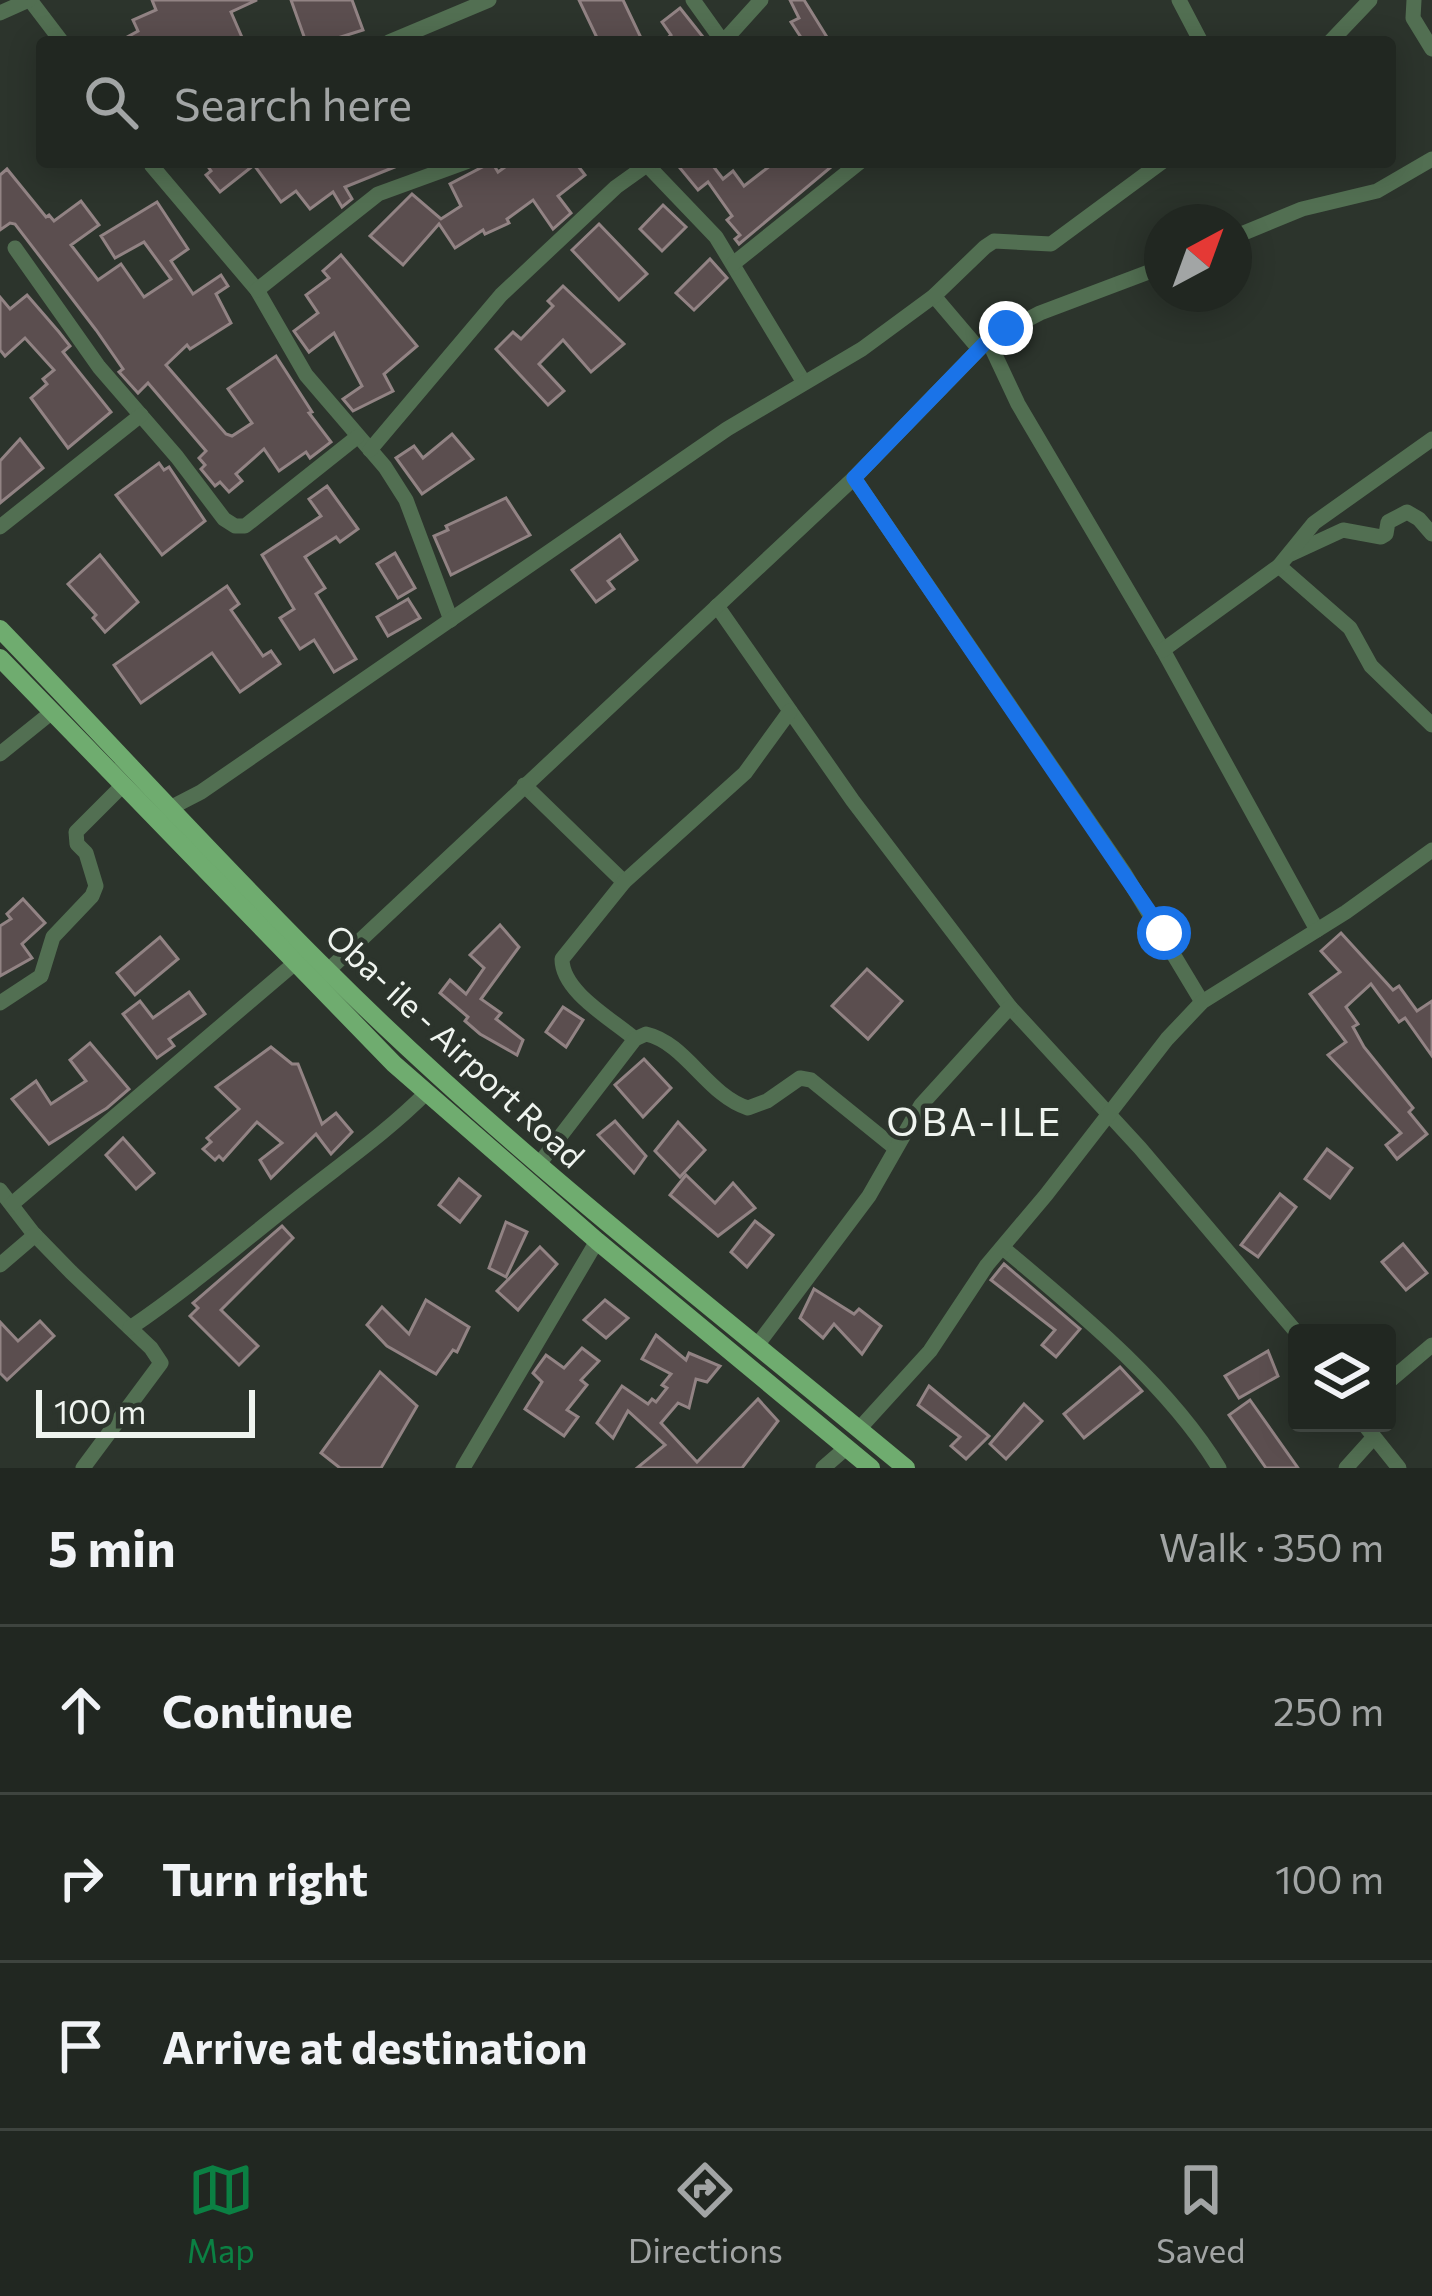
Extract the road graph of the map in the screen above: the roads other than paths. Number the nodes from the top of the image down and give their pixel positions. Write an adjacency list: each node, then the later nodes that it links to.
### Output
1 (29, 0): 8 (street); 9 (street)
2 (489, 0): 10 (street)
3 (694, 0): 11 (street)
4 (761, 0): 12 (street)
5 (1179, 0): 13 (street)
6 (1370, 0): 14 (street)
7 (1414, 0): 15 (street)
8 (0, 13)
9 (57, 36)
10 (403, 36)
11 (719, 36)
12 (728, 36)
13 (1199, 36)
14 (1336, 36)
15 (1432, 49)
16 (1432, 159): 23 (street)
17 (154, 168): 27 (street)
18 (450, 168): 27 (street)
19 (644, 168): 34 (street)
20 (654, 168): 25 (street)
21 (853, 168): 25 (street)
22 (1153, 168): 28 (street)
23 (1252, 230)
24 (16, 248): 31 (street)
25 (733, 265): 30 (street)
26 (1144, 274): 29 (street)
27 (257, 290): 32 (street)
28 (934, 296): 29 (street); 30 (street)
29 (984, 344): 35 (street); 42 (street)
30 (803, 381): 40 (street)
31 (141, 416): 32 (street); 36 (street)
32 (357, 437): 34 (street)
33 (1432, 439): 38 (street)
34 (370, 450): 40 (street)
35 (854, 478): 39 (street); 56 (street)
36 (0, 527)
37 (1432, 535): 38 (street)
38 (1284, 561): 42 (street); 46 (street)
39 (717, 606): 44 (street); 49 (street)
40 (451, 620): 50 (street)
41 (0, 629): 50 (main road, Oba- ile - Airport Road)
42 (1163, 650): 53 (street)
43 (0, 658): 45 (main road, Oba- ile - Airport Road)
44 (790, 711): 52 (street); 58 (street)
45 (52, 712): 47 (street); 48 (main road, Oba- ile - Airport Road)
46 (1432, 724)
47 (0, 754)
48 (123, 785): 54 (main road, Oba- ile - Airport Road); 57 (street)
49 (524, 785): 52 (street); 55 (street)
50 (172, 807): 54 (main road, Oba- ile - Airport Road)
51 (1432, 850): 53 (street)
52 (624, 882): 59 (street)
53 (1317, 930): 56 (street)
54 (301, 958): 55 (main road, Oba- ile - Airport Road); 67 (street)
55 (321, 978): 60 (main road, Oba- ile - Airport Road); 61 (main road, Oba- ile - Airport Road)
56 (1202, 1002): 63 (street)
57 (0, 1003)
58 (1010, 1007): 63 (street); 64 (street)
59 (635, 1039): 64 (street); 65 (street)
60 (408, 1047): 61 (main road); 65 (main road, Oba- ile - Airport Road)
61 (394, 1064): 62 (main road, Oba- ile - Airport Road)
62 (427, 1092): 69 (main road, Oba- ile - Airport Road); 73 (street)
63 (1109, 1115): 70 (street); 72 (street)
64 (895, 1148): 74 (street)
65 (539, 1163): 74 (main road, Oba- ile - Airport Road)
66 (0, 1190): 67 (street)
67 (12, 1204): 68 (street)
68 (35, 1235): 71 (street); 73 (street)
69 (597, 1241): 80 (main road, Oba- ile - Airport Road); 82 (street)
70 (1003, 1248): 77 (street); 86 (street)
71 (0, 1265)
72 (1290, 1324)
73 (130, 1328): 81 (street)
74 (758, 1343): 77 (main road, Oba- ile - Airport Road)
75 (1432, 1345): 76 (street)
76 (1396, 1375)
77 (860, 1430): 85 (main road, Oba- ile - Airport Road)
78 (1369, 1432): 79 (street)
79 (1373, 1438): 87 (street); 88 (street)
80 (847, 1448): 83 (street); 84 (main road, Oba- ile - Airport Road)
81 (83, 1468)
82 (463, 1468)
83 (823, 1468)
84 (872, 1468)
85 (906, 1468)
86 (1219, 1468)
87 (1346, 1468)
88 (1400, 1468)

